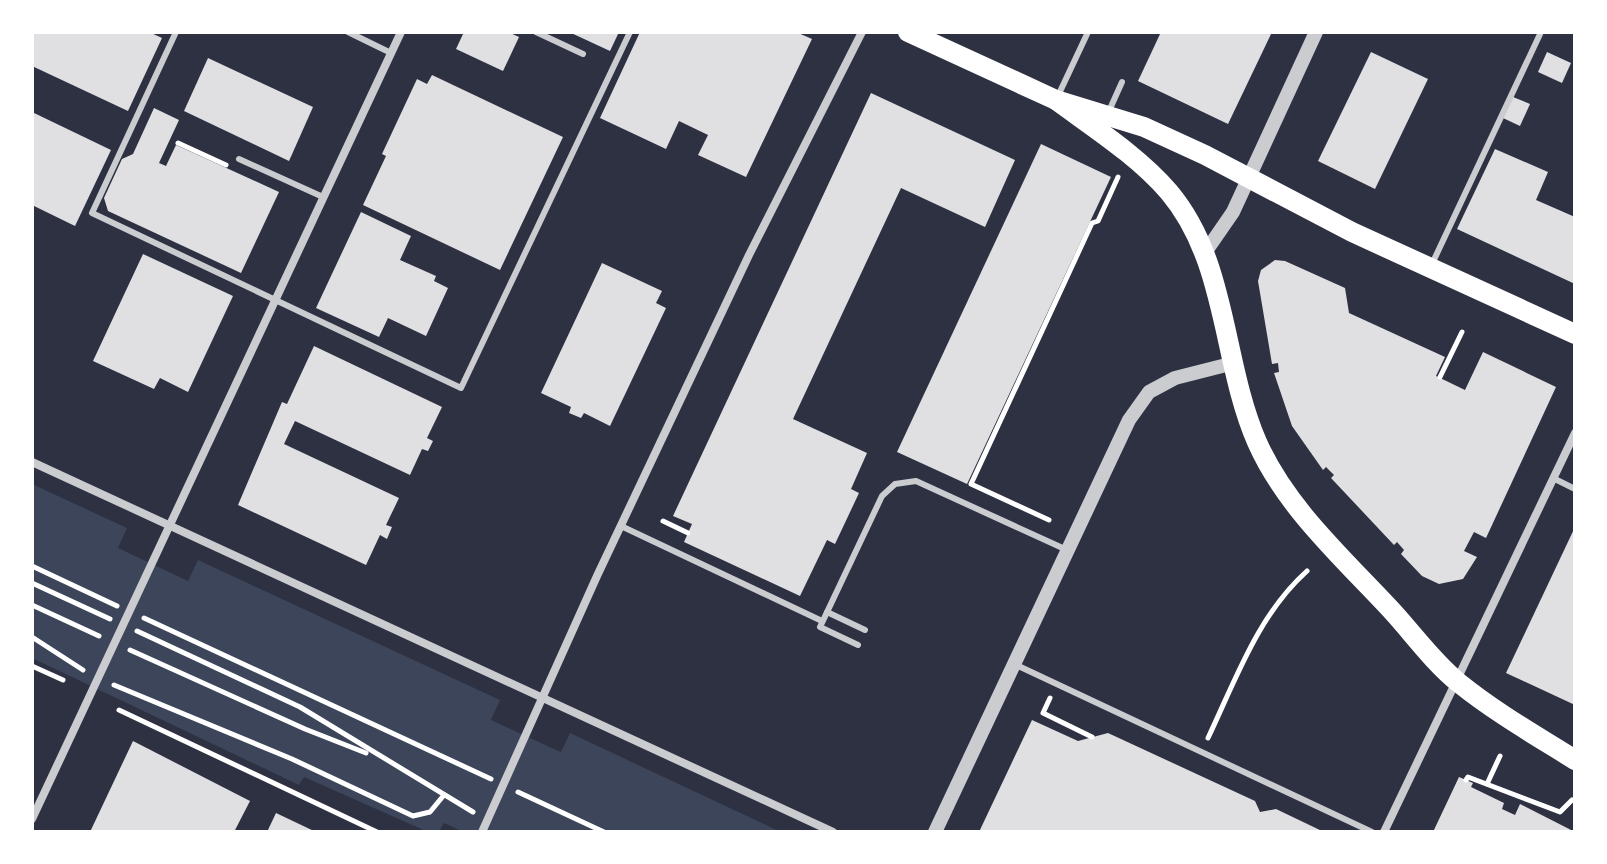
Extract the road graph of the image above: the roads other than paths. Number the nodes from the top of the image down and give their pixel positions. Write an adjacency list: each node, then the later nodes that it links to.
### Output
1 (176, 32): 21 (lane)
2 (348, 32): 11 (lane)
3 (401, 32): 11 (street)
4 (536, 32): 12 (lane)
5 (630, 32): 21 (lane)
6 (862, 32): 29 (street)
7 (908, 32): 14 (main road)
8 (1088, 32): 14 (lane)
9 (1316, 32): 17 (street)
10 (1541, 32): 20 (lane)
11 (391, 53): 18 (street)
12 (583, 54)
13 (1122, 82): 15 (lane)
14 (1056, 100): 15 (main road); 19 (main road)
15 (1107, 116): 17 (main road)
16 (239, 159): 18 (lane)
17 (1247, 180): 19 (street); 20 (main road)
18 (323, 197): 21 (street)
19 (1204, 254): 23 (main road)
20 (1430, 268): 22 (main road)
21 (274, 299): 28 (street)
22 (1575, 334)
23 (1234, 363): 30 (street); 36 (main road)
24 (1574, 439): 26 (street)
25 (32, 462): 28 (street)
26 (1553, 478): 27 (lane); 36 (street)
27 (1575, 489)
28 (169, 526): 37 (street); 39 (street)
29 (621, 526): 32 (lane); 37 (street)
30 (1067, 550): 31 (lane); 35 (street)
31 (827, 612): 32 (lane); 33 (lane)
32 (821, 624): 34 (lane)
33 (865, 630)
34 (858, 645)
35 (1014, 664): 42 (street); 43 (lane)
36 (1455, 680): 38 (main road); 44 (street)
37 (545, 699): 40 (street); 41 (street)
38 (1575, 760)
39 (32, 819)
40 (482, 832)
41 (833, 832)
42 (935, 832)
43 (1372, 832)
44 (1384, 832)

